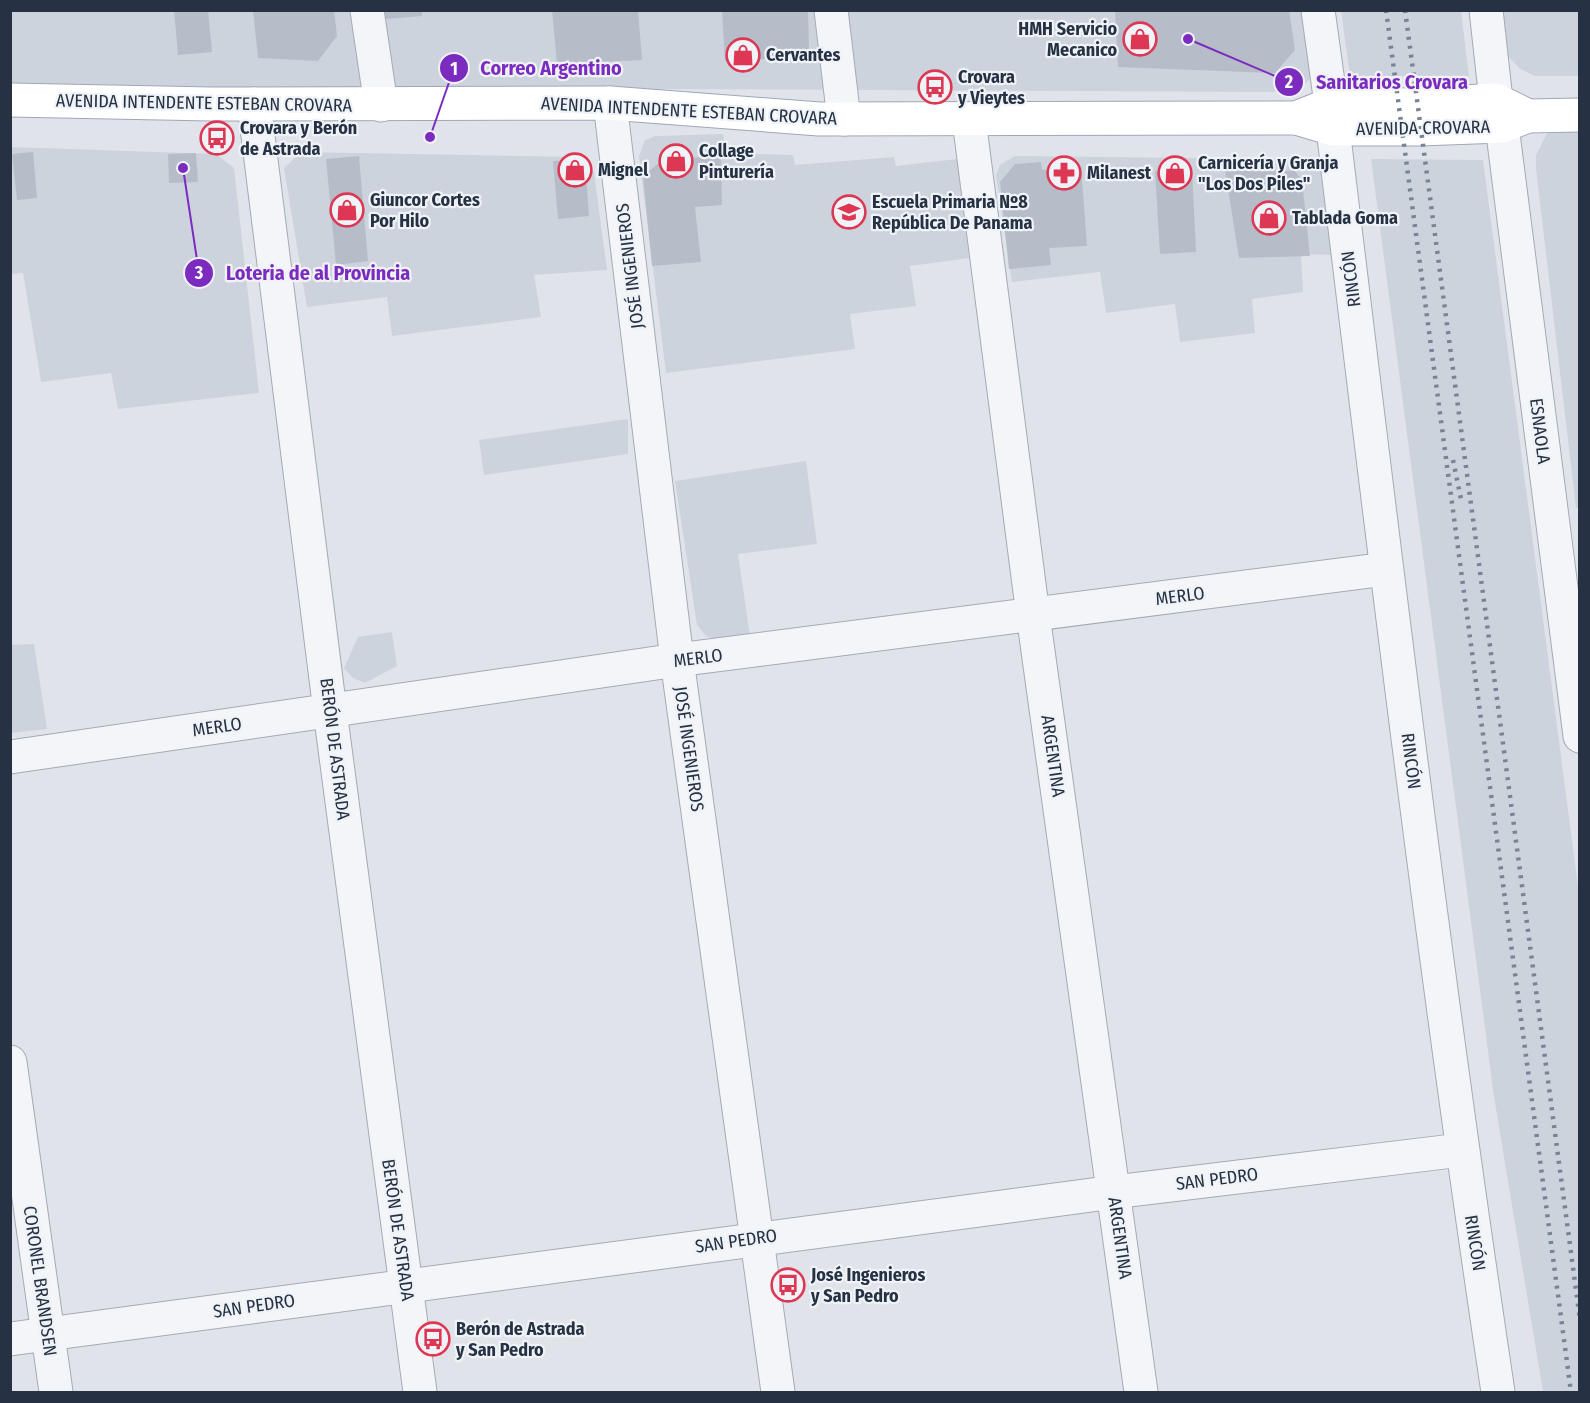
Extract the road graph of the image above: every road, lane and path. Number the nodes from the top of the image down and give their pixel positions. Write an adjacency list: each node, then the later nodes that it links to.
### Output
1 (367, 10): 8 (street)
2 (831, 10): 13 (street)
3 (1318, 10): 11 (street, RINCÓN)
4 (1486, 10): 9 (street, ESNAOLA)
5 (10, 100): 7 (main road, AVENIDA INTENDENTE ESTEBAN CROVARA)
6 (610, 103): 8 (main road, AVENIDA INTENDENTE ESTEBAN CROVARA); 13 (main road, AVENIDA INTENDENTE ESTEBAN CROVARA); 18 (street, JOSÉ INGENIEROS)
7 (254, 104): 8 (main road, AVENIDA INTENDENTE ESTEBAN CROVARA); 19 (street, BERÓN DE ASTRADA)
8 (381, 105)
9 (1508, 114): 10 (main road); 11 (main road, AVENIDA CROVARA); 17 (street, ESNAOLA)
10 (1580, 115)
11 (1332, 117): 12 (main road, AVENIDA CROVARA); 15 (street, RINCÓN)
12 (1296, 118): 14 (main road, AVENIDA INTENDENTE ESTEBAN CROVARA)
13 (844, 119): 14 (main road, AVENIDA INTENDENTE ESTEBAN CROVARA)
14 (969, 120): 16 (street, ARGENTINA)
15 (1386, 569): 16 (street, MERLO); 23 (street, RINCÓN)
16 (1033, 615): 18 (street, MERLO); 24 (street, ARGENTINA)
17 (1572, 620): 20 (street, ESNAOLA)
18 (677, 660): 19 (street, MERLO); 25 (street, JOSÉ INGENIEROS)
19 (330, 711): 21 (street, MERLO); 26 (street, BERÓN DE ASTRADA)
20 (1580, 736)
21 (10, 757)
22 (10, 1062): 27 (street, CORONEL BRANDSEN)
23 (1461, 1150): 24 (street, SAN PEDRO); 33 (street, RINCÓN)
24 (1114, 1191): 25 (street, SAN PEDRO); 32 (street, ARGENTINA)
25 (756, 1239): 26 (street, SAN PEDRO); 31 (street, JOSÉ INGENIEROS)
26 (405, 1286): 27 (street, SAN PEDRO); 30 (street, BERÓN DE ASTRADA)
27 (48, 1335): 28 (street, SAN PEDRO); 29 (street, CORONEL BRANDSEN)
28 (10, 1339)
29 (56, 1392)
30 (420, 1392)
31 (778, 1392)
32 (1141, 1392)
33 (1498, 1392)

